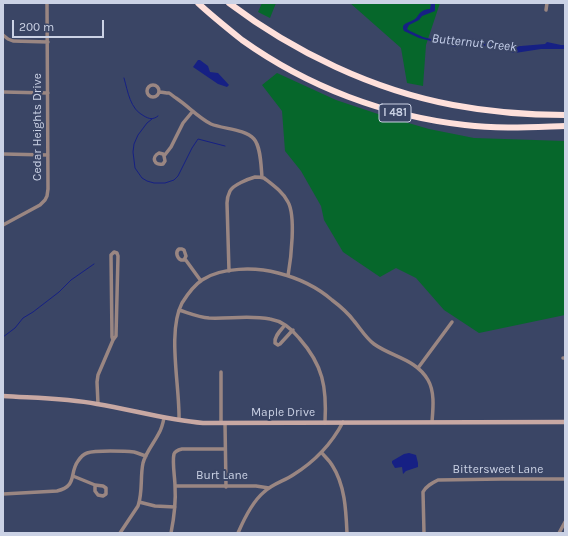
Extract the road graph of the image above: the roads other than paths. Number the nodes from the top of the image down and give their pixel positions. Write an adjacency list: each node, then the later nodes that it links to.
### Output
1 (47, 3): 7 (street, Cedar Heights Drive)
2 (198, 3): 13 (highway, I 481)
3 (229, 3): 12 (highway, I 481)
4 (547, 3): 5 (street)
5 (546, 10)
6 (3, 35): 7 (street)
7 (48, 42): 10 (street, Cedar Heights Drive)
8 (3, 92): 10 (street)
9 (160, 92): 11 (street)
10 (48, 93): 15 (street, Cedar Heights Drive)
11 (193, 111): 16 (street); 17 (street)
12 (565, 115)
13 (565, 126)
14 (3, 154): 15 (street)
15 (48, 154): 18 (street, Cedar Heights Drive)
16 (164, 156)
17 (262, 177): 20 (street); 21 (street)
18 (3, 225)
19 (185, 259): 22 (street)
20 (229, 271): 21 (street); 22 (street)
21 (288, 276): 28 (street)
22 (201, 281): 23 (street)
23 (179, 310): 26 (street); 33 (street)
24 (114, 311): 24 (street); 31 (street)
25 (452, 322): 28 (street)
26 (286, 324): 27 (street); 27 (street)
27 (293, 330): 38 (street)
28 (418, 368): 35 (street)
29 (221, 372): 37 (street)
30 (3, 396): 31 (street, Maple Drive)
31 (98, 404): 32 (street, Maple Drive)
32 (164, 418): 33 (street, Maple Drive); 41 (street)
33 (178, 420): 37 (street, Maple Drive)
34 (343, 422): 35 (street, Maple Drive); 38 (street, Maple Drive); 40 (street)
35 (432, 422): 36 (street, Maple Drive)
36 (565, 422)
37 (223, 423): 38 (street, Maple Drive); 39 (street)
38 (325, 423)
39 (225, 449): 45 (street); 46 (street)
40 (322, 453): 47 (street); 55 (street)
41 (146, 456): 42 (street); 49 (street)
42 (73, 476): 44 (street); 48 (street)
43 (565, 479): 56 (street, Bittersweet Lane)
44 (95, 486)
45 (175, 486): 46 (street, Burt Lane); 50 (street)
46 (226, 487): 47 (street, Burt Lane)
47 (269, 488): 54 (street)
48 (3, 494)
49 (139, 502): 50 (street); 52 (street)
50 (175, 507): 53 (street)
51 (565, 522): 57 (street)
52 (120, 533)
53 (171, 533)
54 (238, 533)
55 (347, 533)
56 (424, 533)
57 (559, 533)

